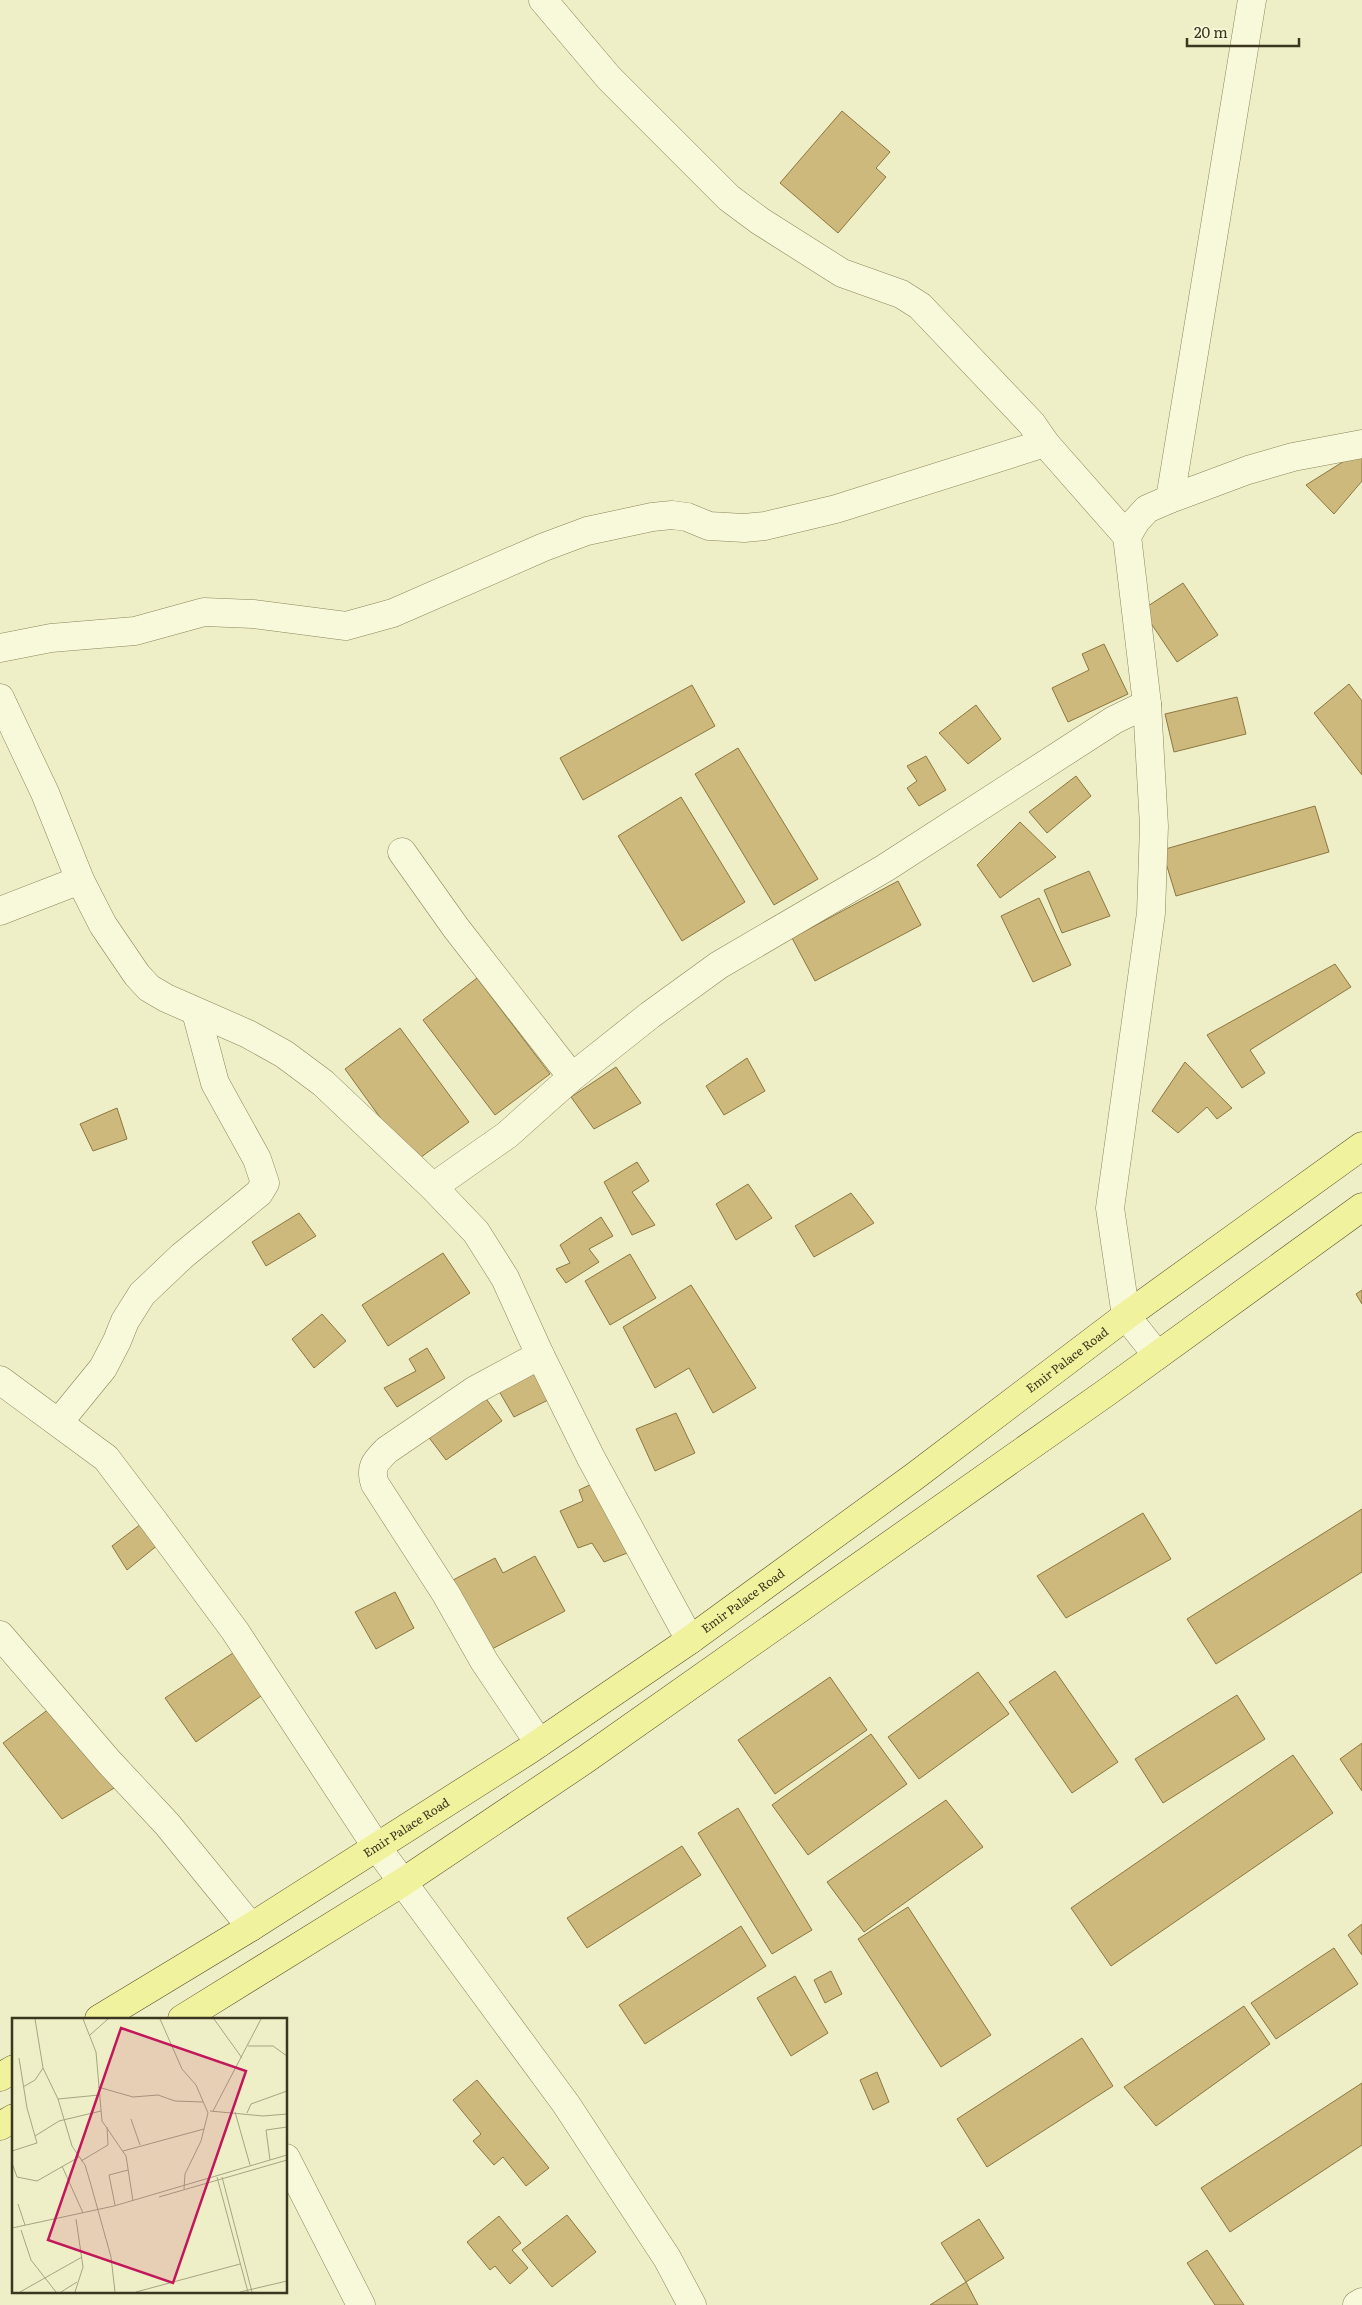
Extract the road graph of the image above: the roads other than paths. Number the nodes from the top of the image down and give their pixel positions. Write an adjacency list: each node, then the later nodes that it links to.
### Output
1 (543, 0): 3 (street)
2 (1252, 0): 5 (street)
3 (1045, 443): 6 (street); 7 (street)
4 (1362, 444): 5 (street)
5 (1170, 499): 6 (street)
6 (1127, 536): 9 (street)
7 (0, 648)
8 (0, 698): 10 (street)
9 (1147, 704): 15 (street); 19 (street)
10 (6, 725): 12 (street)
11 (402, 852): 15 (street)
12 (80, 880): 13 (street); 14 (street)
13 (0, 911)
14 (196, 1012): 17 (street); 23 (street)
15 (572, 1077): 17 (street)
16 (1362, 1146): 19 (main road, Emir Palace Road)
17 (433, 1187): 20 (street)
18 (1362, 1207): 21 (main road)
19 (1126, 1316): 21 (street); 25 (main road, Emir Palace Road)
20 (540, 1355): 25 (street); 26 (street)
21 (1157, 1355): 28 (main road)
22 (6, 1393): 23 (street)
23 (59, 1422): 27 (street)
24 (0, 1635): 29 (street)
25 (690, 1640): 26 (main road, Emir Palace Road)
26 (538, 1743): 27 (main road, Emir Palace Road)
27 (376, 1846): 28 (street); 29 (main road, Emir Palace Road)
28 (403, 1882): 30 (main road); 39 (street)
29 (250, 1927): 31 (main road, Emir Palace Road)
30 (198, 2015)
31 (101, 2018)
32 (12, 2071): 33 (main road)
33 (0, 2077)
34 (12, 2119): 35 (main road)
35 (0, 2126)
36 (288, 2162): 38 (street)
37 (1362, 2302): 40 (street)
38 (362, 2305)
39 (692, 2305)
40 (1357, 2305)

